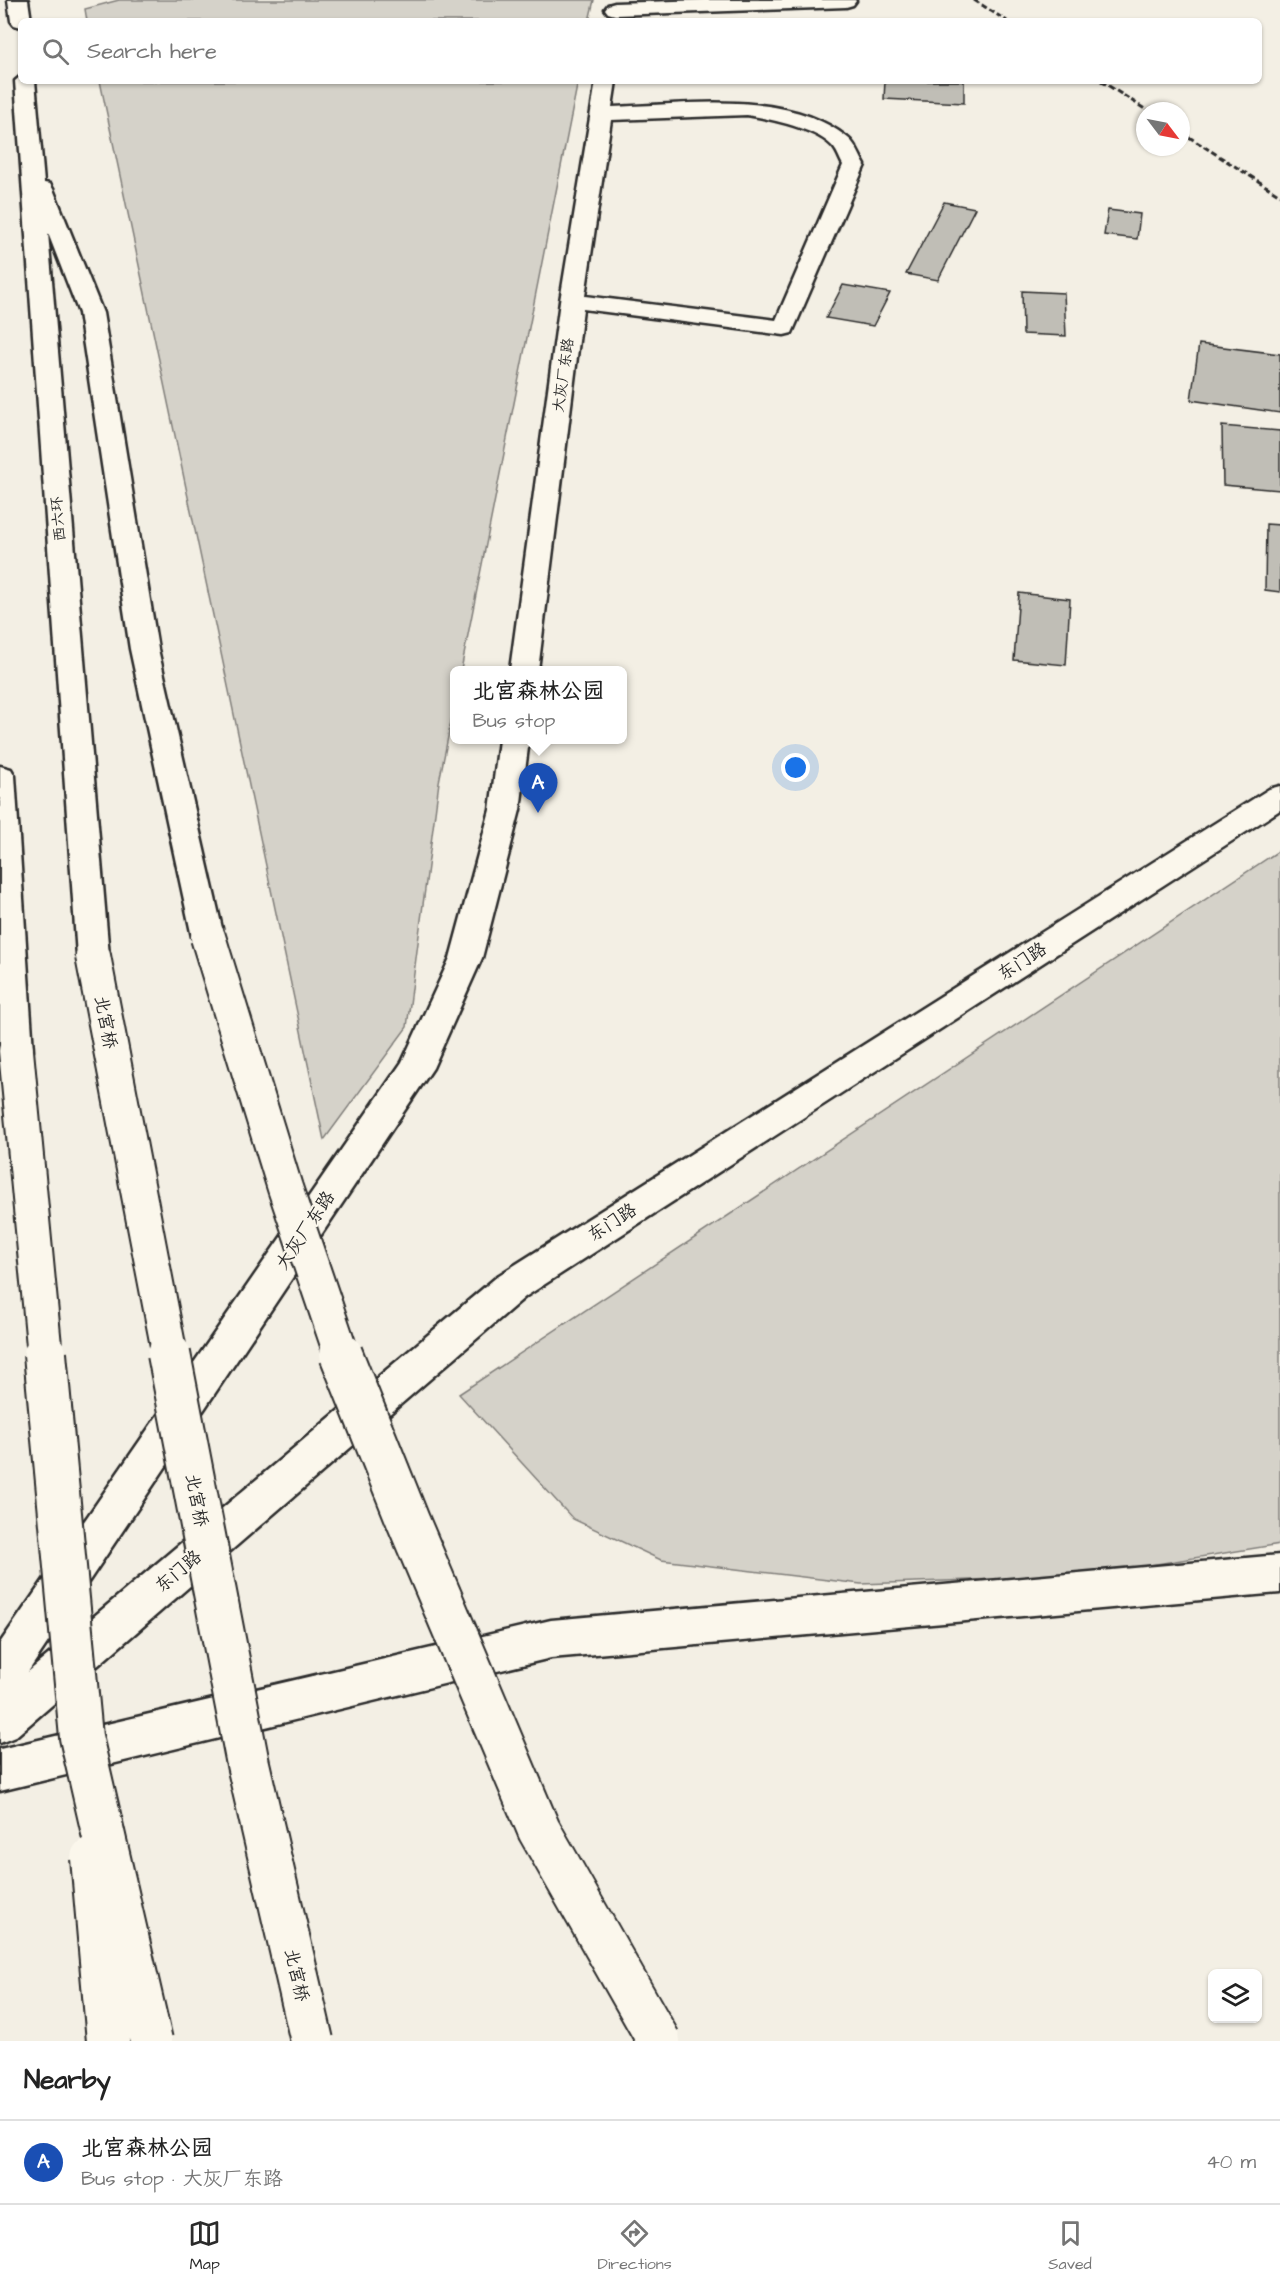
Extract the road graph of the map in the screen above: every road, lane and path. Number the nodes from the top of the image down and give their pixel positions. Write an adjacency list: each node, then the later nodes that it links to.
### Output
1 (846, 1): 2 (main road)
2 (615, 10)
3 (25, 84): 6 (main road, 西六环)
4 (606, 84): 5 (main road, 大灰厂东路)
5 (602, 114): 7 (main road, 大灰厂东路); 7 (main road)
6 (30, 156): 12 (main road, 西六环); 21 (main road, bridge)
7 (572, 301): 8 (main road, 大灰厂东路)
8 (525, 666)
9 (513, 744): 14 (main road, 大灰厂东路)
10 (0, 776): 16 (main road, bridge)
11 (1280, 796): 15 (main road, 东门路)
12 (93, 956): 20 (main road, 北宫桥, bridge)
13 (1280, 1574): 17 (main road)
14 (0, 1677)
15 (0, 1723)
16 (81, 1737): 18 (main road, bridge); 19 (main road, bridge)
17 (0, 1770)
18 (108, 2041)
19 (151, 2041)
20 (312, 2041)
21 (659, 2041)

